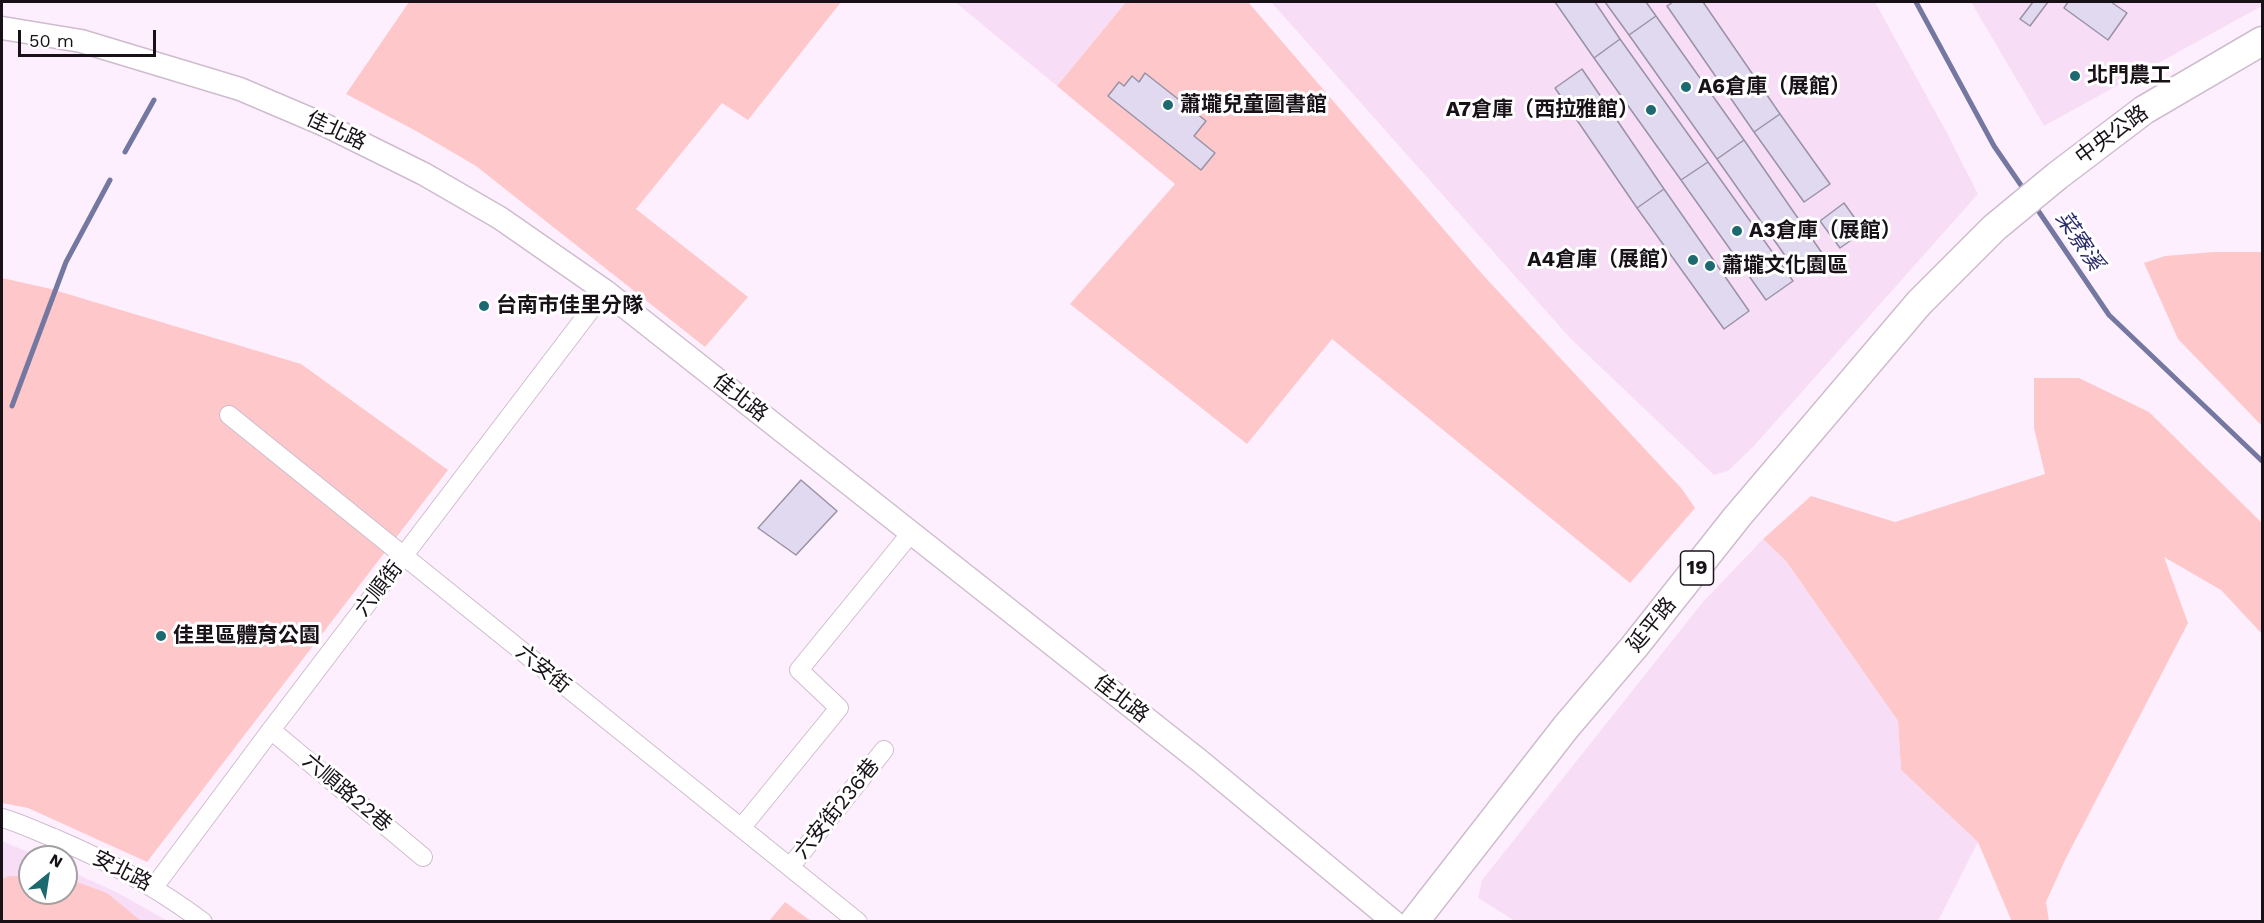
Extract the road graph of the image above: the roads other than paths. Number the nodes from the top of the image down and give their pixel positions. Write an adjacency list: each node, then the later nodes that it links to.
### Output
1 (2, 28): 4 (street, 佳北路)
2 (2262, 40): 3 (main road, 中央公路 / 19)
3 (1994, 228): 18 (main road, 延平路 / 19)
4 (605, 291): 6 (street, 佳北路); 7 (street, 六順街)
5 (229, 415): 7 (street, 六安街)
6 (911, 533): 11 (street); 17 (street, 佳北路)
7 (404, 557): 8 (street, 六順街); 11 (street, 六安街)
8 (271, 730): 12 (street, 六順路22巷); 14 (street, 六順街)
9 (884, 750): 13 (street, 六安街236巷)
10 (2, 818): 14 (street, 安北路)
11 (741, 828): 13 (street, 六安街)
12 (423, 857)
13 (790, 867): 16 (street, 六安街)
14 (154, 887): 15 (street, 安北路)
15 (203, 921)
16 (858, 921)
17 (1394, 921)
18 (1414, 921)

